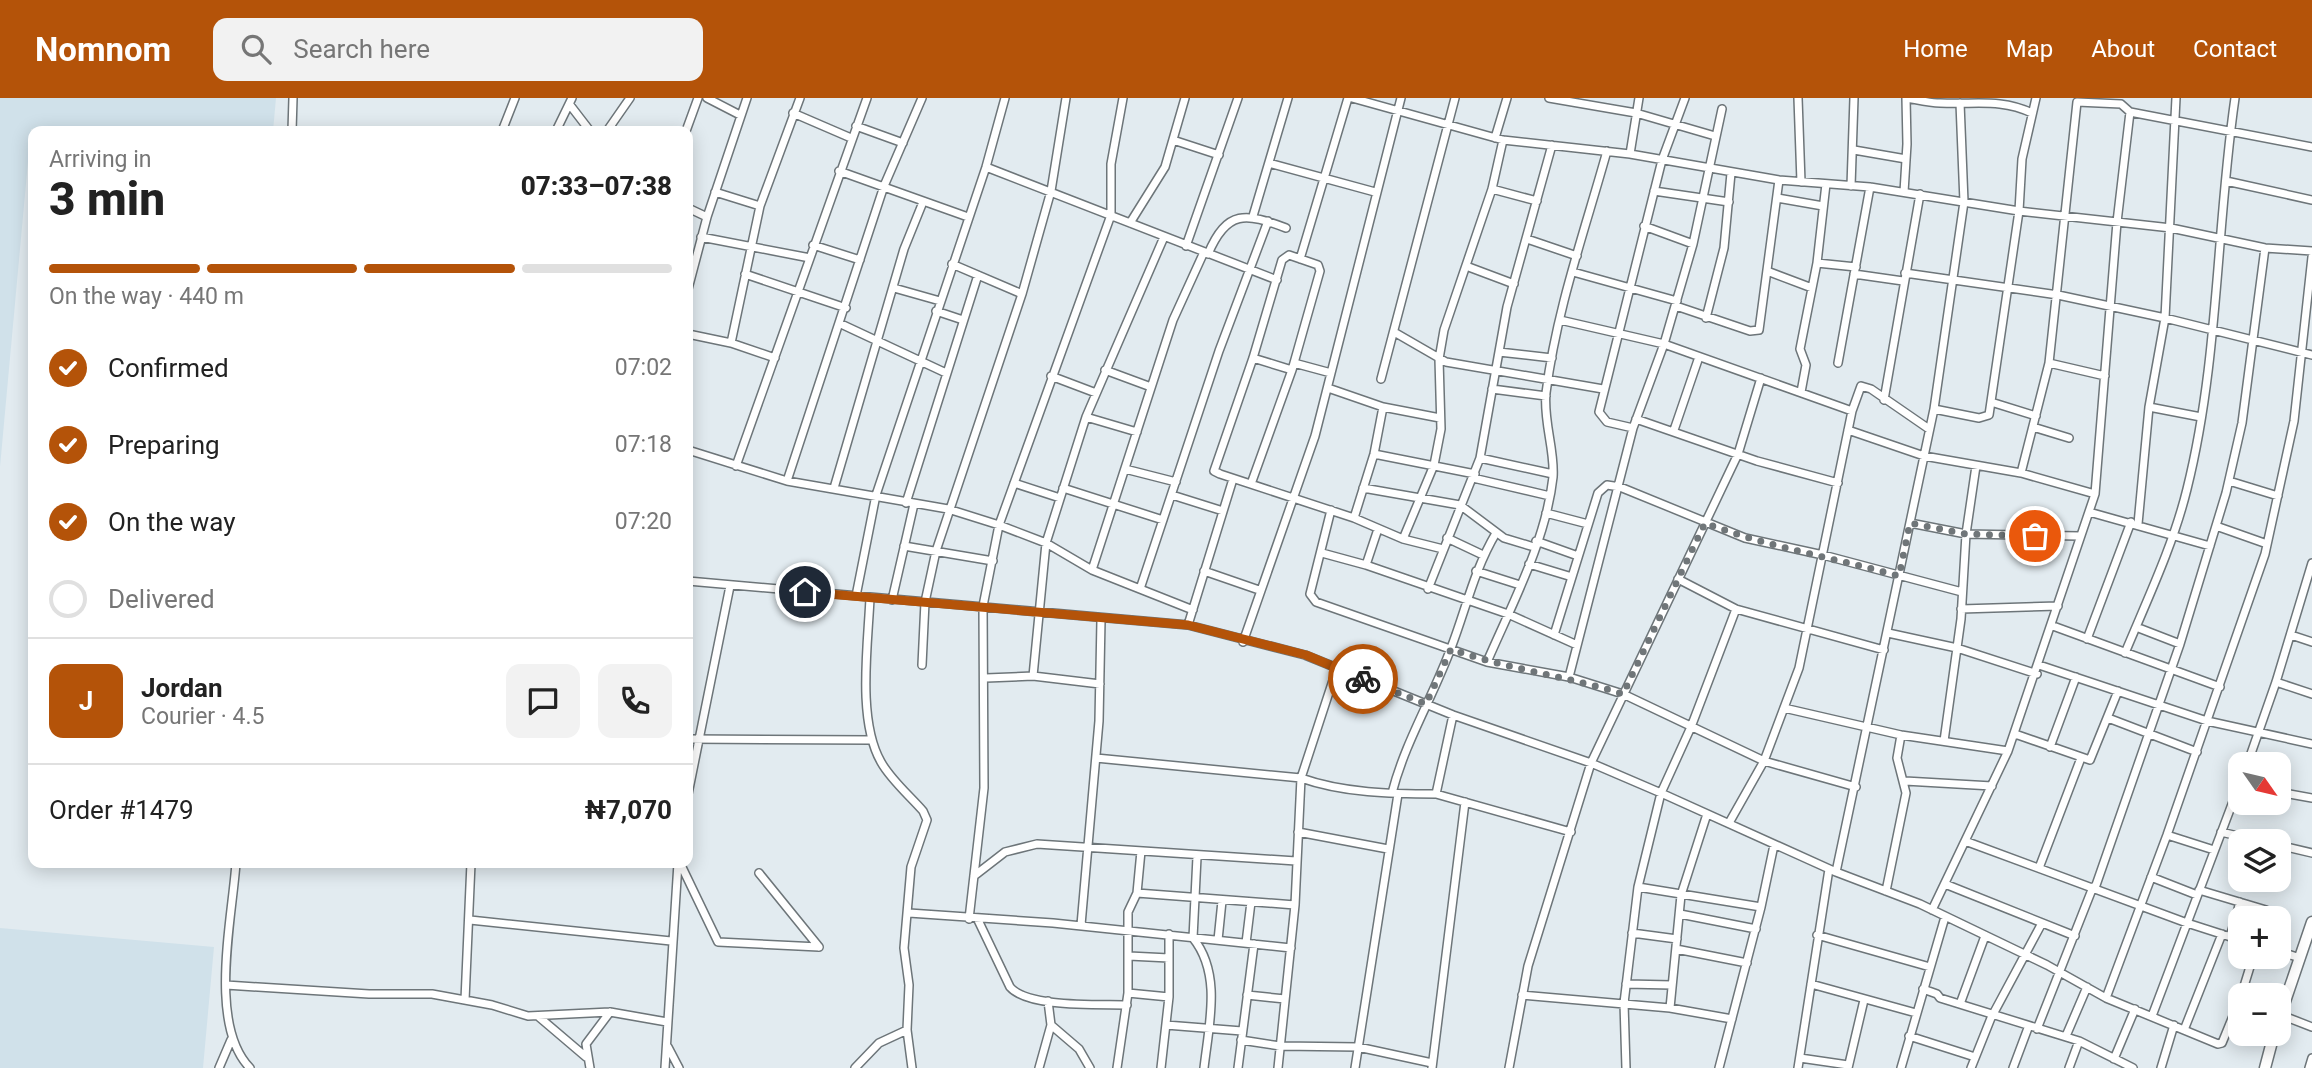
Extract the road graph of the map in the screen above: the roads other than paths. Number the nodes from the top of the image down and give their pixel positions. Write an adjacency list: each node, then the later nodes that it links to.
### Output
1 (293, 98): 46 (street)
2 (515, 98): 47 (street)
3 (630, 98): 50 (street)
4 (698, 98): 51 (street)
5 (707, 98): 43 (street)
6 (747, 98): 43 (street)
7 (800, 98): 40 (street)
8 (867, 98): 52 (street)
9 (922, 98): 60 (street)
10 (1005, 98): 70 (street)
11 (1066, 98): 84 (street)
12 (1123, 98): 100 (street)
13 (1185, 98): 58 (street)
14 (1238, 98): 66 (street)
15 (1288, 98): 69 (street)
16 (1350, 98): 35 (street); 74 (street)
17 (1401, 98): 38 (street)
18 (1455, 98): 53 (street)
19 (1507, 98): 57 (street)
20 (1549, 98): 31 (street)
21 (1639, 98): 41 (street)
22 (1685, 98): 45 (street)
23 (1788, 98): 30 (street)
24 (1854, 98): 63 (street)
25 (1907, 98): 32 (street); 67 (street)
26 (1981, 98): 36 (street); 42 (street)
27 (2036, 98): 42 (street)
28 (2176, 98): 44 (street)
29 (2235, 98): 54 (street)
30 (1799, 99): 76 (street)
31 (1581, 101): 41 (street)
32 (1940, 101): 36 (street)
33 (2120, 101): 39 (street); 102 (street)
34 (571, 102): 48 (street); 49 (street)
35 (1377, 102): 38 (street)
36 (1960, 103): 95 (street)
37 (1722, 109): 55 (street)
38 (1397, 112): 53 (street); 86 (street)
39 (2130, 112): 44 (street); 106 (street)
40 (793, 113): 56 (street); 96 (street)
41 (1636, 113): 45 (street); 65 (street)
42 (2032, 113): 99 (street)
43 (740, 115): 83 (street)
44 (2177, 122): 54 (street); 110 (street)
45 (1675, 123): 55 (street); 68 (street)
46 (292, 126)
47 (504, 126)
48 (559, 126)
49 (587, 126)
50 (610, 126)
51 (688, 126)
52 (856, 126): 56 (street); 60 (street)
53 (1448, 126): 57 (street); 161 (street)
54 (2230, 130): 62 (street); 77 (street)
55 (1716, 135): 71 (street)
56 (851, 138): 72 (street)
57 (1495, 138): 59 (street)
58 (1173, 140): 66 (street); 107 (street)
59 (1503, 140): 61 (street); 82 (street)
60 (903, 143): 79 (street)
61 (1552, 145): 64 (street); 92 (street)
62 (2312, 147)
63 (1854, 150): 67 (street); 80 (street)
64 (1608, 151): 65 (street); 124 (street)
65 (1630, 154): 68 (street)
66 (1219, 155): 118 (street)
67 (1906, 159): 87 (street)
68 (1662, 160): 71 (street); 85 (street)
69 (1269, 163): 74 (street); 101 (street)
70 (986, 167): 84 (street); 104 (street)
71 (1709, 167): 73 (street); 89 (street)
72 (839, 171): 79 (street); 117 (street)
73 (1731, 173): 75 (street); 94 (street)
74 (1323, 177): 86 (street); 127 (street)
75 (1779, 180): 76 (street); 90 (street)
76 (1801, 181): 78 (street)
77 (2226, 181): 91 (street); 114 (street)
78 (1826, 184): 80 (street); 97 (street)
79 (884, 186): 93 (street); 128 (street)
80 (1851, 186): 81 (street)
81 (1870, 187): 87 (street); 133 (street)
82 (1492, 189): 92 (street); 131 (street)
83 (715, 191): 96 (street); 103 (street)
84 (1051, 191): 100 (street); 148 (street)
85 (1654, 191): 89 (street); 108 (street)
86 (1375, 192): 183 (street)
87 (1904, 192): 88 (street)
88 (1920, 194): 95 (street); 139 (street)
89 (1704, 197): 94 (street); 115 (street)
90 (1777, 198): 97 (street); 135 (street)
91 (2312, 200)
92 (1537, 201): 113 (street)
93 (923, 202): 104 (street); 144 (street)
94 (1729, 202): 155 (street)
95 (1964, 202): 99 (street); 140 (street)
96 (760, 206): 116 (street)
97 (1823, 206): 129 (street)
98 (693, 210): 103 (street)
99 (2019, 211): 102 (street); 146 (street)
100 (1111, 215): 107 (street); 184 (street)
101 (1253, 216): 105 (street); 123 (street)
102 (2066, 216): 106 (street); 149 (street)
103 (707, 217): 111 (street)
104 (968, 217): 130 (street)
105 (1268, 221): 109 (street); 134 (street)
106 (2117, 222): 110 (street); 152 (street)
107 (1130, 223): 112 (street)
108 (1644, 226): 115 (street); 143 (street)
109 (1286, 228)
110 (2171, 228): 114 (street); 156 (street)
111 (701, 237): 116 (street); 122 (street)
112 (1164, 237): 118 (street); 180 (street)
113 (1527, 239): 124 (street); 142 (street)
114 (2219, 241): 119 (street); 160 (street)
115 (1693, 244): 151 (street)
116 (752, 245): 126 (street); 137 (street)
117 (813, 245): 126 (street); 128 (street)
118 (1186, 246): 123 (street)
119 (2265, 248): 120 (street); 164 (street)
120 (2312, 251)
121 (693, 252): 122 (street)
122 (697, 253): 132 (street)
123 (1206, 253): 134 (street); 189 (street)
124 (1577, 256): 136 (street)
125 (2312, 257): 169 (street)
126 (810, 258): 147 (street)
127 (1300, 259): 141 (street); 179 (street)
128 (860, 260): 153 (street)
129 (1817, 262): 133 (street); 145 (street)
130 (952, 264): 138 (street); 150 (street)
131 (1466, 266): 142 (street); 175 (street)
132 (693, 269)
133 (1855, 270): 139 (street); 177 (street)
134 (1249, 271): 141 (street); 229 (street)
135 (1767, 271): 145 (street); 155 (street)
136 (1573, 272): 143 (street); 158 (street)
137 (745, 274): 147 (street); 165 (street)
138 (978, 275): 148 (street); 157 (street)
139 (1904, 277): 140 (street); 196 (street)
140 (1955, 279): 146 (street); 200 (street)
141 (1277, 280): 173 (street)
142 (1514, 284): 168 (street)
143 (1629, 285): 151 (street); 162 (street)
144 (894, 288): 150 (street); 166 (street)
145 (1812, 288): 193 (street)
146 (2008, 289): 149 (street); 197 (street)
147 (799, 291): 153 (street); 172 (street)
148 (1022, 294): 248 (street)
149 (2058, 295): 152 (street); 178 (street)
150 (940, 301): 154 (street)
151 (1677, 304): 155 (street); 167 (street)
152 (2110, 306): 156 (street); 185 (street)
153 (846, 309): 159 (street)
154 (936, 311): 157 (street); 176 (street)
155 (1706, 318)
156 (2165, 318): 160 (street); 199 (street)
157 (963, 320): 182 (street)
158 (1560, 320): 162 (street); 174 (street)
159 (841, 324): 166 (street); 227 (street)
160 (2213, 329): 164 (street); 204 (street)
161 (1394, 332): 175 (street); 188 (street)
162 (1616, 334): 167 (street); 192 (street)
163 (693, 335): 165 (street)
164 (2252, 342): 169 (street); 228 (street)
165 (731, 343): 172 (street)
166 (878, 344): 176 (street); 234 (street)
167 (1664, 344): 171 (street); 206 (street)
168 (1499, 352): 174 (street); 181 (street)
169 (2302, 353): 170 (street); 241 (street)
170 (2312, 355)
171 (1699, 357): 187 (street); 210 (street)
172 (775, 358): 220 (street)
173 (1253, 358): 179 (street); 226 (street)
174 (1552, 358): 186 (street)
175 (1439, 359): 181 (street); 205 (street)
176 (919, 363): 182 (street); 237 (street)
177 (1838, 363)
178 (2049, 363): 185 (street); 203 (street)
179 (1293, 366): 183 (street); 232 (street)
180 (1105, 370): 189 (street); 194 (street)
181 (1495, 372): 186 (street); 191 (street)
182 (946, 373): 246 (street)
183 (1332, 373): 190 (street)
184 (1051, 376): 194 (street); 230 (street)
185 (2105, 376): 239 (street)
186 (1549, 378): 192 (street); 195 (street)
187 (1761, 378): 193 (street); 216 (street)
188 (1381, 379)
189 (1152, 387): 212 (street)
190 (1328, 388): 198 (street); 243 (street)
191 (1492, 389): 195 (street); 218 (street)
192 (1603, 389): 208 (street)
193 (1801, 392): 201 (street)
194 (1096, 393): 202 (street)
195 (1546, 396): 224 (street)
196 (1884, 400): 201 (street); 209 (street)
197 (1991, 402): 200 (street); 203 (street)
198 (1383, 407): 205 (street); 215 (street)
199 (2149, 407): 204 (street); 257 (street)
200 (1934, 409): 209 (street)
201 (1852, 411): 211 (street)
202 (1086, 416): 212 (street); 235 (street)
203 (2036, 416): 207 (street)
204 (2202, 417): 265 (street)
205 (1440, 418): 219 (street)
206 (1636, 419): 208 (street); 210 (street)
207 (2033, 427): 213 (street); 223 (street)
208 (1633, 428): 233 (street)
209 (1929, 429): 217 (street)
210 (1674, 430): 216 (street)
211 (1848, 430): 217 (street); 231 (street)
212 (1137, 432): 222 (street)
213 (2069, 438)
214 (693, 452): 220 (street)
215 (1374, 454): 219 (street); 236 (street)
216 (1738, 454): 231 (street); 255 (street)
217 (1924, 456): 221 (street); 256 (street)
218 (1480, 458): 224 (street); 225 (street)
219 (1434, 465): 225 (street); 244 (street)
220 (736, 466): 227 (street)
221 (1976, 466): 223 (street); 263 (street)
222 (1125, 469): 229 (street); 245 (street)
223 (2021, 473): 239 (street)
224 (1553, 474): 240 (street)
225 (1474, 476): 240 (street); 247 (street)
226 (1233, 479): 232 (street); 250 (street)
227 (787, 481): 234 (street)
228 (2229, 481): 241 (street); 260 (street)
229 (1176, 482): 238 (street)
230 (1014, 483): 242 (street); 259 (street)
231 (1838, 483): 277 (street)
232 (1251, 484): 243 (street)
233 (1620, 487): 255 (street); 258 (street); 320 (street)
234 (835, 488): 237 (street)
235 (1063, 488): 242 (street); 245 (street)
236 (1363, 488): 244 (street); 253 (street)
237 (876, 495): 246 (street); 296 (street)
238 (1172, 495): 250 (street); 254 (street)
239 (2095, 495): 251 (street)
240 (1550, 496): 252 (street)
241 (2278, 496): 270 (street)
242 (1060, 498): 268 (street)
243 (1293, 498): 249 (street); 294 (street)
244 (1422, 499): 247 (street); 267 (street)
245 (1115, 503): 254 (street); 283 (street)
246 (910, 504): 248 (street); 271 (street)
247 (1460, 505): 262 (street); 266 (street)
248 (948, 509): 259 (street); 274 (street)
249 (1331, 510): 253 (street); 275 (street)
250 (1223, 511): 284 (street)
251 (2089, 512): 257 (street); 264 (street)
252 (1546, 513): 258 (street); 269 (street)
253 (1354, 518): 261 (street)
254 (1163, 520): 292 (street)
255 (1705, 523): 277 (street); 288 (street)
256 (1910, 523): 263 (street); 286 (street)
257 (2135, 523): 265 (street); 316 (street)
258 (1588, 524): 278 (street)
259 (999, 525): 268 (street); 279 (street)
260 (2216, 526): 270 (street); 272 (street)
261 (1378, 529): 267 (street); 282 (street)
262 (1496, 533): 269 (street); 276 (street)
263 (1966, 534): 264 (street); 295 (street)
264 (2080, 536): 302 (street)
265 (2172, 536): 272 (street); 311 (street)
266 (1447, 538): 273 (street); 276 (street)
267 (1403, 539): 273 (street)
268 (1046, 543): 283 (street); 306 (street)
269 (1535, 544): 278 (street); 281 (street)
270 (2267, 544): 336 (street)
271 (904, 545): 274 (street); 298 (street)
272 (2210, 546): 319 (street)
273 (1443, 549): 293 (street)
274 (936, 551): 279 (street); 300 (street)
275 (1322, 553): 282 (street); 322 (street)
276 (1483, 555): 285 (street)
277 (1824, 555): 286 (street); 312 (street)
278 (1578, 556): 287 (street)
279 (993, 562): 301 (street)
280 (2312, 563): 315 (street)
281 (1529, 564): 287 (street); 290 (street)
282 (1366, 565): 293 (street)
283 (1093, 570): 292 (street)
284 (1205, 571): 294 (street); 305 (street)
285 (1476, 571): 290 (street); 299 (street)
286 (1899, 576): 295 (street); 313 (street)
287 (1572, 578): 314 (street)
288 (1678, 579): 303 (street); 338 (street)
289 (693, 582): 291 (street)
290 (1520, 585): 307 (street)
291 (730, 586): 296 (street); 353 (street)
292 (1140, 589): 305 (street)
293 (1428, 589): 299 (street)
294 (1259, 590): 317 (street)
295 (1962, 592): 304 (street)
296 (856, 596): 297 (street)
297 (870, 597): 298 (street); 354 (street)
298 (892, 600): 300 (street)
299 (1466, 601): 307 (street); 322 (street)
300 (925, 602): 301 (street); 326 (street)
301 (983, 606): 306 (street); 333 (street)
302 (2058, 606): 304 (street); 310 (street)
303 (1736, 609): 312 (street); 346 (street)
304 (1961, 609): 321 (street)
305 (1192, 610): 309 (street)
306 (1037, 613): 308 (street); 330 (street)
307 (1508, 614): 314 (street); 325 (street)
308 (1101, 620): 309 (street); 335 (street)
309 (1188, 625): 317 (street)
310 (2053, 626): 316 (street); 328 (street)
311 (2136, 627): 319 (street); 324 (street)
312 (1808, 631): 323 (street); 342 (street)
313 (1888, 633): 321 (street); 323 (street)
314 (1554, 635): 320 (street)
315 (2291, 635): 318 (street); 334 (street)
316 (2087, 639): 324 (street)
317 (1243, 642): 327 (street)
318 (2312, 642)
319 (2180, 644): 329 (street)
320 (1577, 645): 331 (street)
321 (1957, 648): 328 (street); 355 (street)
322 (1451, 649): 325 (street); 340 (street)
323 (1884, 650): 347 (street)
324 (2124, 653): 329 (street)
325 (1487, 662): 331 (street)
326 (922, 665)
327 (1337, 668): 340 (street); 366 (street)
328 (2038, 670): 332 (street); 349 (street)
329 (2170, 670): 336 (street); 341 (street)
330 (1033, 676): 333 (street); 335 (street)
331 (1569, 677): 338 (street)
332 (2076, 677): 337 (street); 357 (street)
333 (986, 678): 401 (street)
334 (2276, 682): 339 (street); 348 (street)
335 (1100, 684): 361 (street)
336 (2220, 687): 345 (street)
337 (2118, 691): 341 (street); 344 (street)
338 (1623, 694): 346 (street); 364 (street)
339 (2312, 694)
340 (1426, 704): 343 (street); 370 (street)
341 (2159, 705): 345 (street); 351 (street)
342 (1784, 708): 347 (street); 363 (street)
343 (1453, 715): 364 (street); 372 (street)
344 (2108, 718): 351 (street); 362 (street)
345 (2207, 722): 348 (street); 359 (street)
346 (1691, 727): 363 (street); 371 (street)
347 (1868, 727): 350 (street); 369 (street)
348 (2259, 733): 356 (street); 360 (street)
349 (2015, 734): 357 (street); 358 (street)
350 (1901, 735): 355 (street); 367 (street)
351 (2148, 735): 359 (street); 405 (street)
352 (693, 739): 353 (street)
353 (699, 740): 354 (street); 365 (street)
354 (872, 740): 419 (street)
355 (1944, 741): 358 (street)
356 (2312, 744)
357 (2050, 747): 362 (street)
358 (2008, 751): 368 (street)
359 (2197, 752): 383 (street)
360 (2252, 752)
361 (1096, 758): 366 (street); 386 (street)
362 (2081, 758): 398 (street)
363 (1764, 761): 369 (street); 378 (street)
364 (1591, 763): 371 (street); 380 (street)
365 (693, 769)
366 (1301, 778): 370 (street); 379 (street)
367 (1905, 781): 368 (street); 406 (street)
368 (1992, 786): 384 (street)
369 (1856, 787): 399 (street)
370 (1395, 793): 372 (street); 388 (street)
371 (1661, 793): 376 (street); 404 (street)
372 (1436, 794): 375 (street)
373 (2291, 794): 374 (street)
374 (2312, 798)
375 (1465, 802): 380 (street); 505 (street)
376 (1707, 814): 378 (street); 409 (street)
377 (2228, 814): 381 (street)
378 (1729, 823): 385 (street)
379 (1298, 832): 388 (street); 393 (street)
380 (1571, 832): 460 (street)
381 (2221, 832): 382 (street); 390 (street)
382 (2228, 834)
383 (2167, 835): 390 (street); 402 (street)
384 (1965, 841): 398 (street); 403 (street)
385 (1774, 845): 399 (street); 417 (street)
386 (1088, 848): 389 (street); 401 (street); 427 (street)
387 (2291, 848): 391 (street)
388 (1388, 849): 499 (street)
389 (1141, 850): 392 (street); 408 (street)
390 (2214, 850): 407 (street)
391 (2312, 853)
392 (1197, 857): 393 (street); 410 (street)
393 (1296, 861): 414 (street)
394 (236, 868): 453 (street)
395 (471, 868): 423 (street)
396 (679, 868): 439 (street)
397 (681, 868): 400 (street)
398 (2039, 868): 405 (street)
399 (1832, 871): 406 (street); 432 (street)
400 (759, 873)
401 (974, 876): 422 (street)
402 (2151, 877): 407 (street); 415 (street)
403 (1945, 884): 418 (street); 425 (street)
404 (1638, 887): 409 (street); 430 (street)
405 (2094, 888): 415 (street); 435 (street)
406 (1886, 891): 418 (street)
407 (2198, 892): 413 (street); 426 (street)
408 (1137, 893): 410 (street); 429 (street)
409 (1681, 895): 417 (street); 420 (street)
410 (1194, 897): 411 (street); 436 (street)
411 (1222, 901): 412 (street); 438 (street)
412 (1251, 902): 414 (street); 440 (street)
413 (2241, 902): 416 (street); 433 (street)
414 (1295, 905): 441 (street)
415 (2141, 905): 426 (street); 462 (street)
416 (2253, 906)
417 (1761, 907): 428 (street)
418 (1932, 910): 421 (street)
419 (909, 913): 422 (street); 486 (street)
420 (1680, 914): 428 (street); 437 (street)
421 (1945, 917): 434 (street); 449 (street)
422 (973, 918): 427 (street); 466 (street)
423 (470, 920): 439 (street); 464 (street)
424 (2312, 922): 447 (street)
425 (2042, 923): 435 (street); 443 (street)
426 (2187, 923): 433 (street); 476 (street)
427 (1081, 925): 429 (street)
428 (1756, 929): 448 (street)
429 (1130, 930): 431 (street); 445 (street)
430 (1632, 933): 437 (street); 451 (street)
431 (1169, 934): 436 (street); 446 (street)
432 (1817, 935): 449 (street); 452 (street)
433 (2226, 935): 489 (street)
434 (1985, 936): 443 (street); 468 (street)
435 (2075, 936): 450 (street)
436 (1193, 937): 438 (street); 487 (street)
437 (1677, 939): 442 (street)
438 (1218, 940): 440 (street)
439 (671, 941): 478 (street)
440 (1250, 943): 441 (street); 459 (street)
441 (1291, 948): 463 (street)
442 (1676, 948): 448 (street); 454 (street)
443 (2025, 954): 450 (street); 474 (street)
444 (2291, 955): 447 (street)
445 (1129, 956): 446 (street); 458 (street)
446 (1169, 958): 461 (street)
447 (2300, 958): 455 (street)
448 (1747, 963): 477 (street)
449 (1930, 967): 457 (street)
450 (2060, 973): 456 (street); 488 (street)
451 (1626, 984): 454 (street); 467 (street)
452 (1811, 984): 465 (street); 502 (street)
453 (226, 985): 464 (street); 493 (street)
454 (1672, 985): 470 (street)
455 (2291, 985)
456 (2087, 987): 462 (street); 492 (street)
457 (1923, 989): 468 (street); 473 (street)
458 (1128, 993): 461 (street); 469 (street)
459 (1247, 995): 463 (street); 490 (street)
460 (1522, 995): 467 (street); 523 (street)
461 (1169, 997): 481 (street)
462 (2106, 998): 471 (street)
463 (1285, 999): 497 (street)
464 (465, 1000): 475 (street)
465 (1864, 1000): 473 (street); 506 (street)
466 (1048, 1001): 469 (street); 480 (street)
467 (1624, 1003): 470 (street); 524 (street)
468 (1960, 1004): 474 (street)
469 (1127, 1005): 517 (street)
470 (1670, 1008): 477 (street)
471 (2135, 1009): 476 (street); 504 (street)
472 (610, 1012): 475 (street); 478 (street); 500 (street)
473 (1916, 1013): 491 (street)
474 (1993, 1014): 484 (street); 501 (street)
475 (538, 1016): 500 (street)
476 (2152, 1016): 482 (street)
477 (1732, 1019): 525 (street)
478 (667, 1022): 496 (street)
479 (2291, 1022): 483 (street)
480 (1051, 1025): 515 (street); 516 (street)
481 (1166, 1025): 487 (street); 518 (street)
482 (2174, 1025): 489 (street); 532 (street)
483 (2312, 1027)
484 (2028, 1028): 488 (street); 529 (street)
485 (2228, 1028): 489 (street)
486 (906, 1030): 513 (street); 514 (street)
487 (1208, 1030): 490 (street); 519 (street)
488 (2037, 1030): 492 (street)
489 (2184, 1030)
490 (1242, 1031): 494 (street)
491 (1909, 1036): 501 (street); 527 (street)
492 (2066, 1036): 495 (street)
493 (231, 1040): 508 (street); 509 (street)
494 (1241, 1041): 497 (street); 520 (street)
495 (2079, 1041): 504 (street); 530 (street)
496 (667, 1044): 511 (street); 512 (street)
497 (1280, 1046): 499 (street); 521 (street)
498 (2272, 1046): 507 (street)
499 (1358, 1047): 505 (street); 522 (street)
500 (586, 1057): 510 (street)
501 (1975, 1057): 528 (street)
502 (1800, 1058): 506 (street); 526 (street)
503 (2312, 1058): 533 (street)
504 (2114, 1059): 531 (street)
505 (1432, 1065)
506 (1848, 1067)
507 (2269, 1067)
508 (219, 1068)
509 (250, 1068)
510 (590, 1068)
511 (665, 1068)
512 (679, 1068)
513 (855, 1068)
514 (912, 1068)
515 (1039, 1068)
516 (1090, 1068)
517 (1117, 1068)
518 (1161, 1068)
519 (1204, 1068)
520 (1238, 1068)
521 (1278, 1068)
522 (1355, 1068)
523 (1509, 1068)
524 (1626, 1068)
525 (1719, 1068)
526 (1798, 1068)
527 (1901, 1068)
528 (1971, 1068)
529 (2012, 1068)
530 (2069, 1068)
531 (2133, 1068)
532 (2161, 1068)
533 (2309, 1068)

